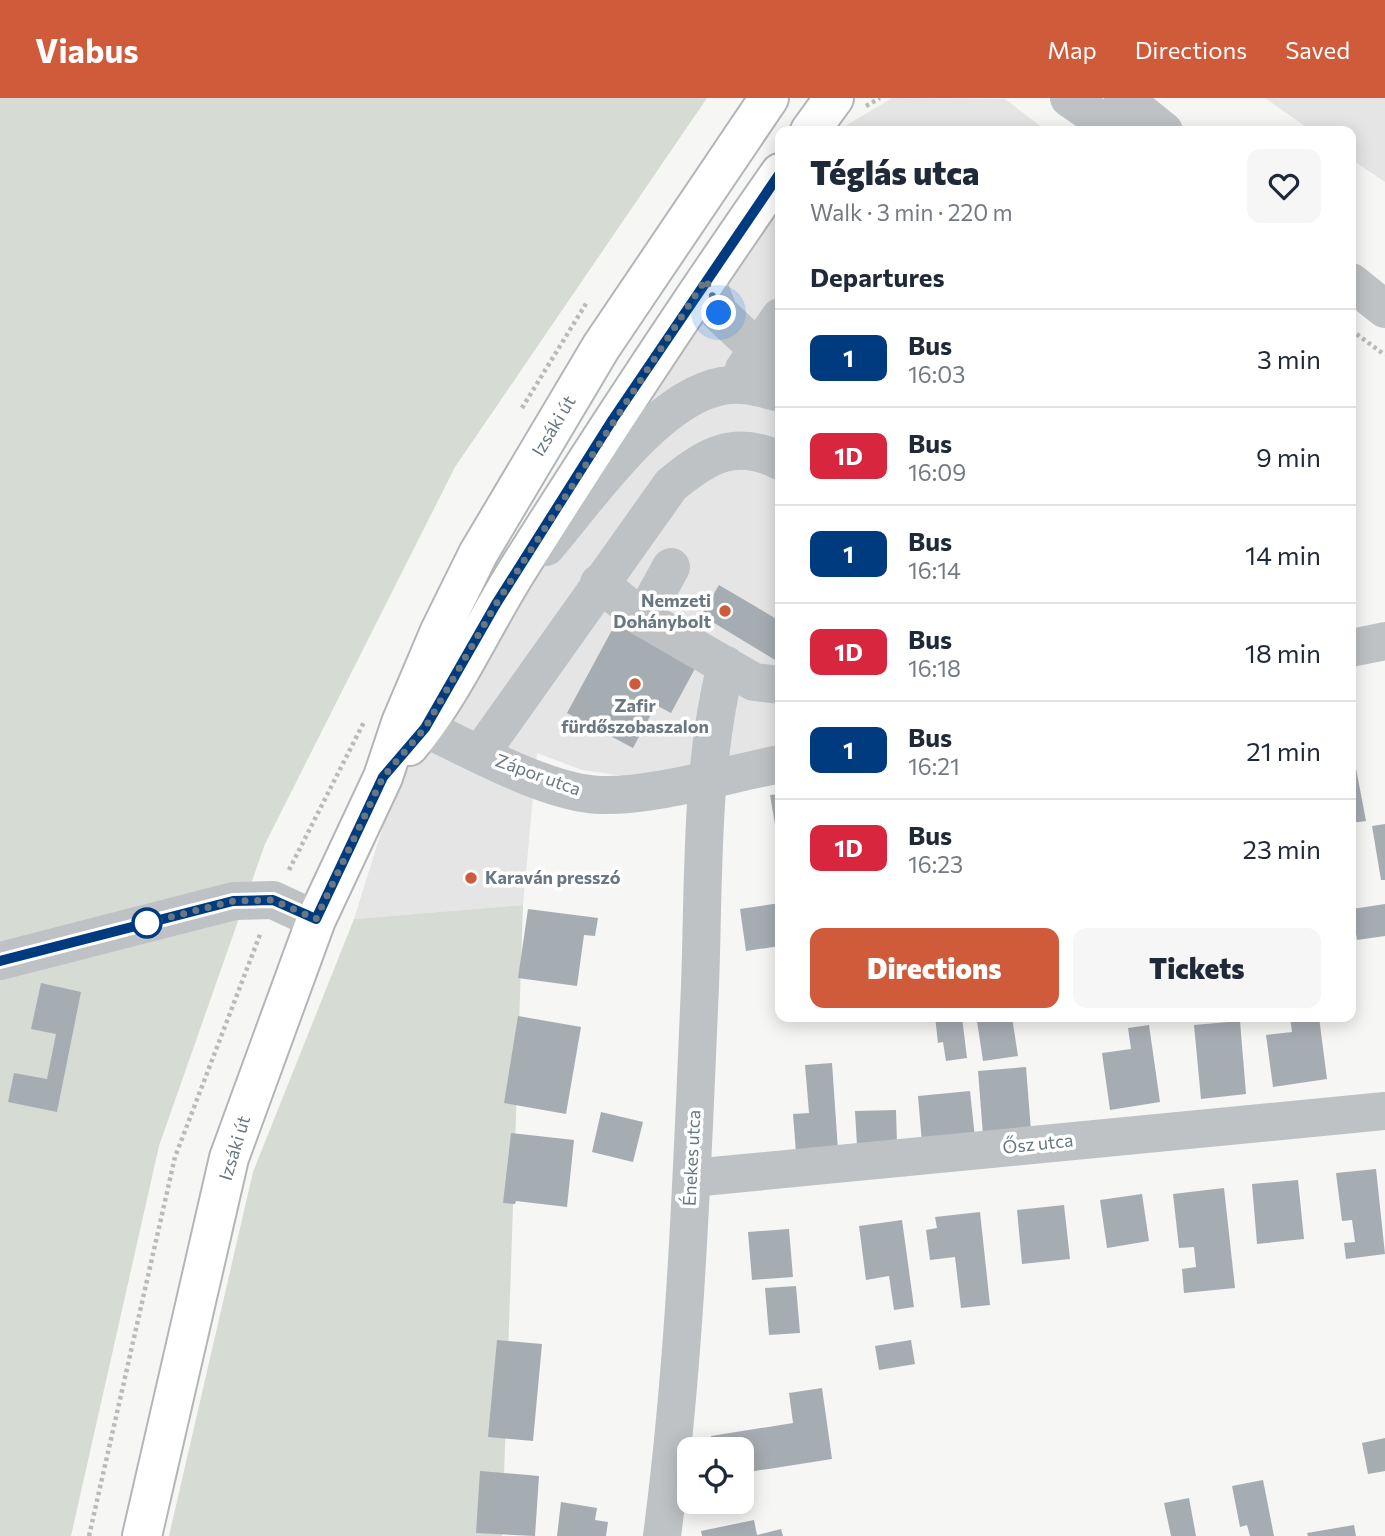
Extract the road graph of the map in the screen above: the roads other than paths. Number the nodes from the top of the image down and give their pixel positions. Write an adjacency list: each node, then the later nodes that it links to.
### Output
1 (769, 98): 30 (main road, Izsáki út)
2 (1069, 98): 6 (street)
3 (1123, 98): 7 (street)
4 (850, 102): 5 (main road)
5 (817, 126)
6 (1108, 126)
7 (1158, 126)
8 (775, 180): 9 (main road, Izsáki út)
9 (706, 279): 15 (street); 21 (main road, Izsáki út)
10 (1356, 286): 12 (street)
11 (1356, 299): 13 (street)
12 (1385, 309)
13 (1385, 318)
14 (775, 337): 15 (street)
15 (769, 360): 16 (street)
16 (723, 385): 17 (street); 21 (street)
17 (775, 392)
18 (775, 458): 20 (street)
19 (671, 567): 22 (street)
20 (599, 583): 22 (street); 28 (street)
21 (496, 604): 27 (main road, Izsáki út)
22 (643, 618): 25 (street)
23 (1385, 641): 24 (street)
24 (1356, 647)
25 (726, 665): 26 (street); 31 (street, Énekes utca)
26 (775, 684)
27 (425, 728): 28 (street, Zápor utca); 30 (main road, Izsáki út)
28 (480, 754): 31 (street, Zápor utca)
29 (775, 765): 31 (street, Zápor utca)
30 (383, 777): 32 (main road, Izsáki út)
31 (708, 779): 35 (street, Énekes utca)
32 (316, 919): 33 (street); 36 (main road, Izsáki út)
33 (0, 961)
34 (1385, 1111): 35 (street, Ősz utca)
35 (692, 1178): 37 (street, Énekes utca)
36 (142, 1536)
37 (662, 1536)

